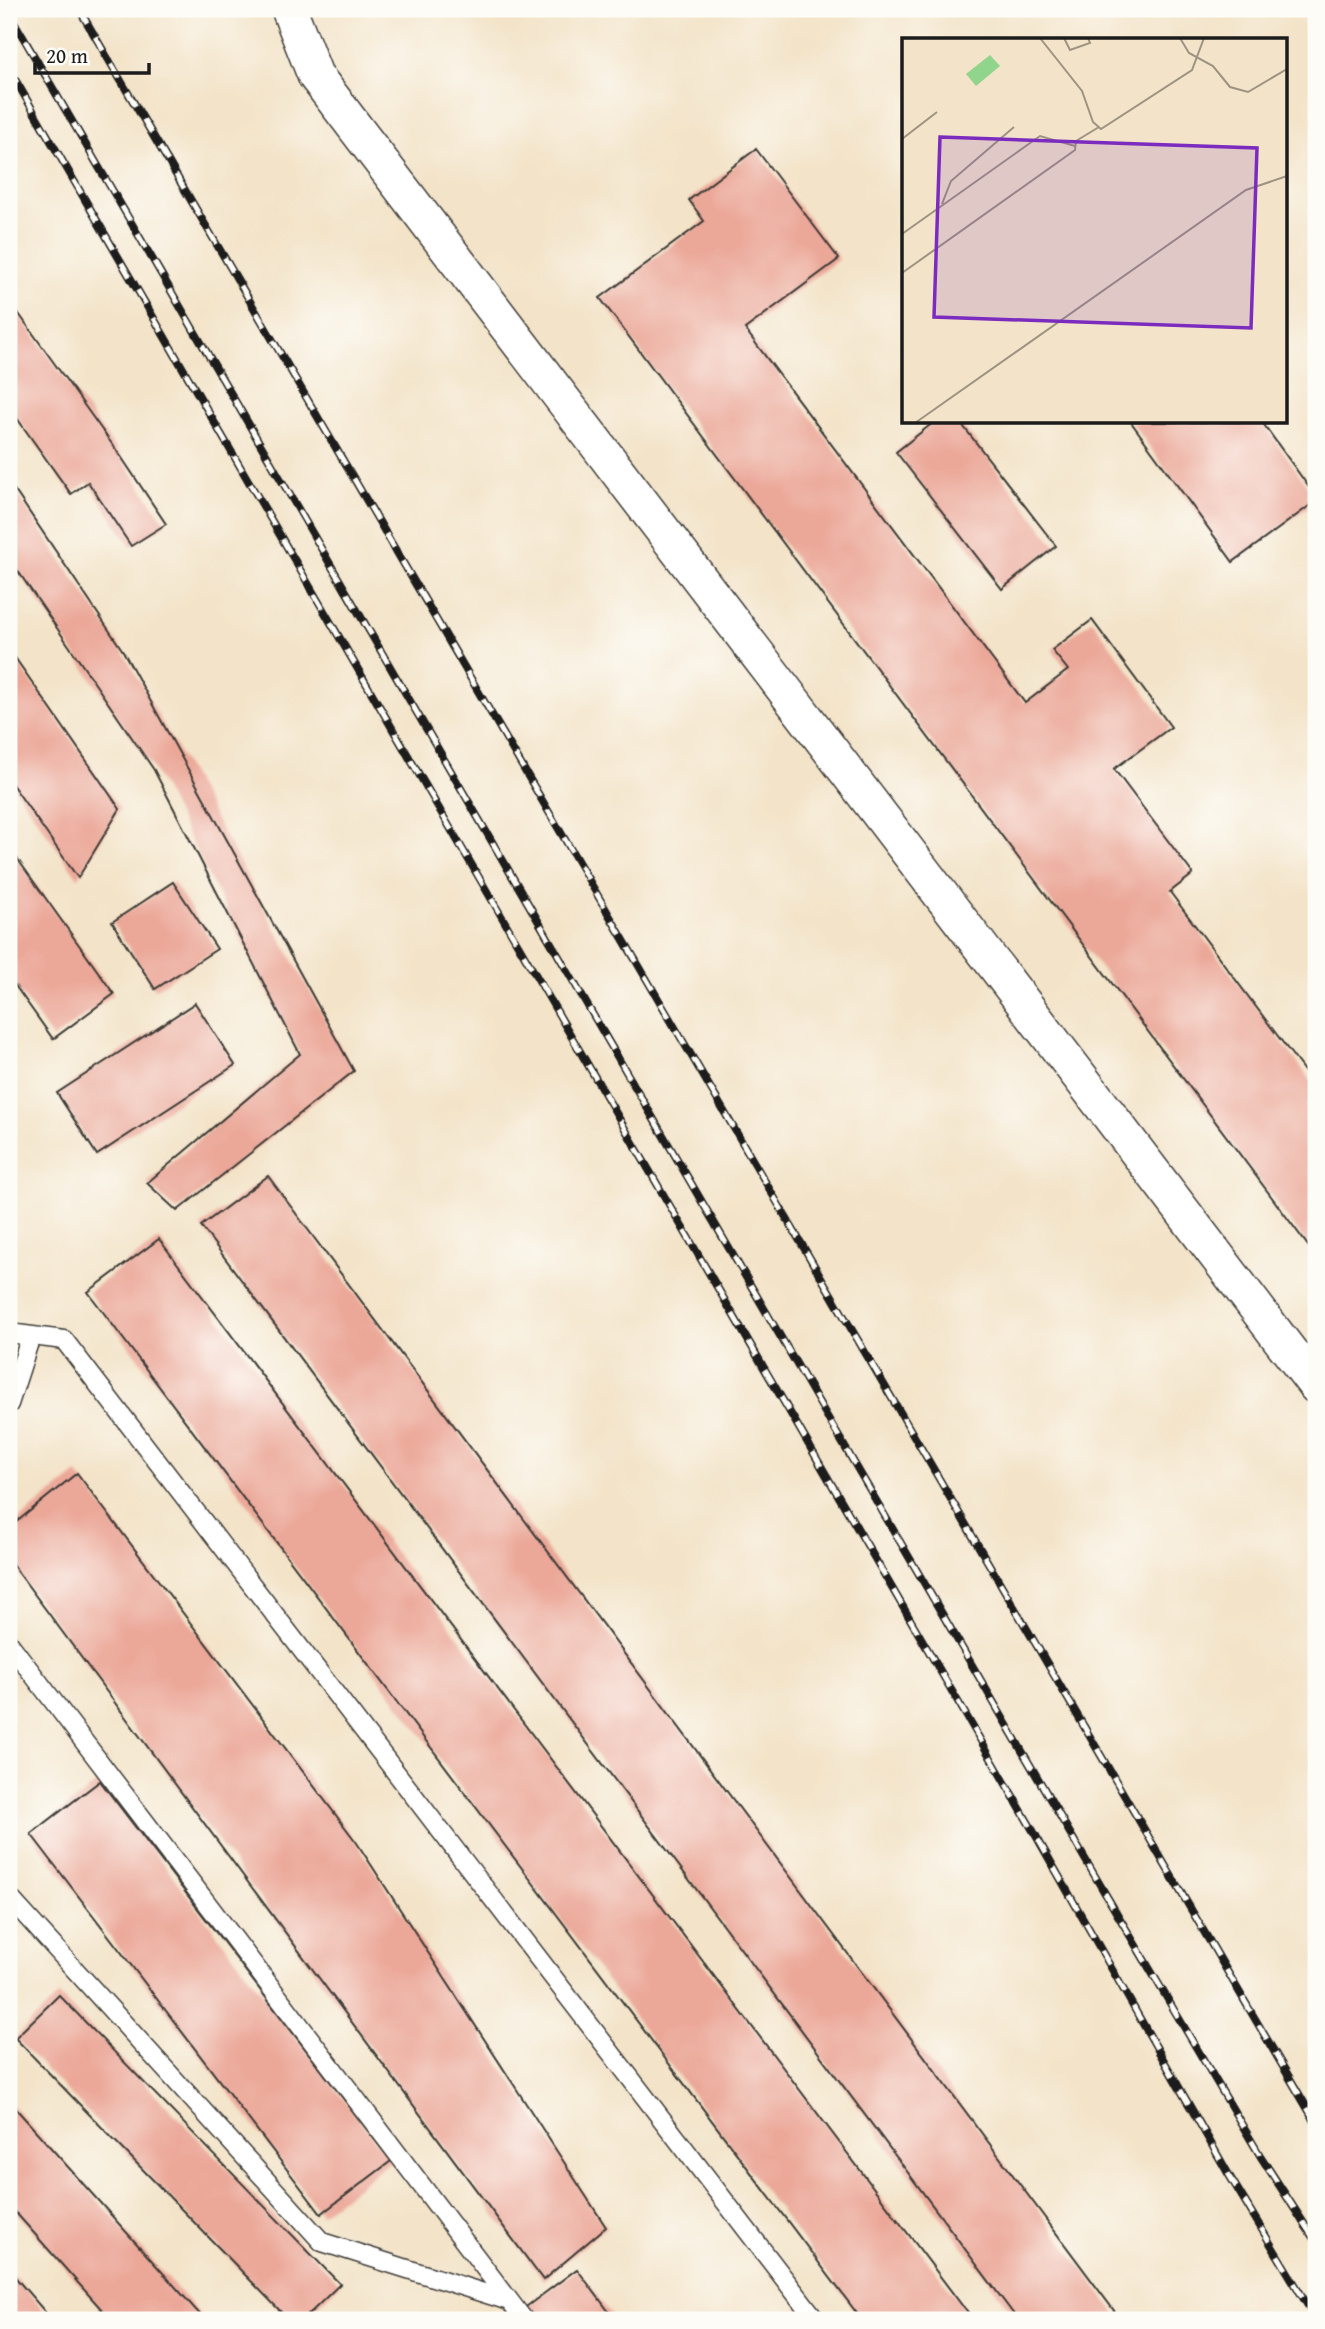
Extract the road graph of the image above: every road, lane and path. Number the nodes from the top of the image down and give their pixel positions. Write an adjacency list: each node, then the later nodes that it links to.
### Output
1 (289, 9): 4 (street)
2 (9, 1333): 3 (lane)
3 (31, 1336): 5 (lane); 10 (lane)
4 (1316, 1386)
5 (9, 1404)
6 (9, 1643): 8 (lane)
7 (9, 1897): 8 (lane)
8 (509, 2301): 9 (lane)
9 (524, 2320)
10 (816, 2320)

